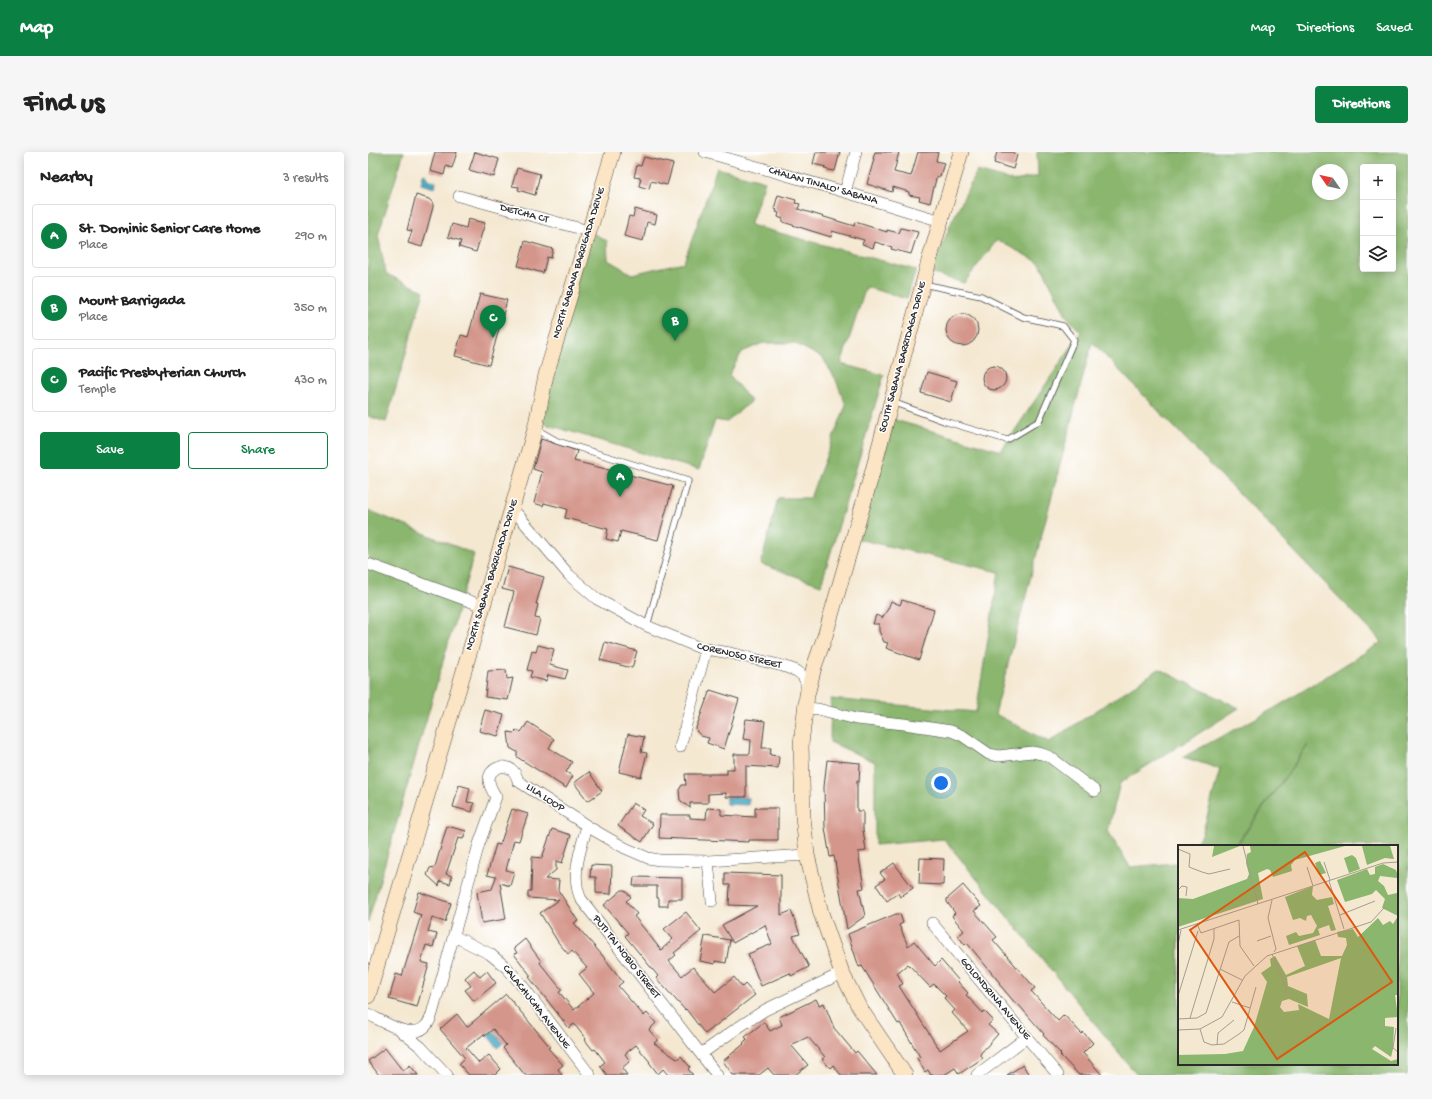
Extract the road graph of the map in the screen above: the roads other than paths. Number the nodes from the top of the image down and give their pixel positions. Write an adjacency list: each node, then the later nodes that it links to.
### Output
1 (613, 152): 8 (main road, NORTH SABANA BARRIGADA DRIVE)
2 (705, 152): 5 (street, CHALAN TINALO' SABANA)
3 (856, 152): 5 (street)
4 (961, 152): 7 (main road, SOUTH SABANA BARRIDAGA DRIVE)
5 (845, 192): 7 (street, CHALAN TINALO' SABANA)
6 (459, 196): 8 (street, DETCHA CT)
7 (941, 221): 9 (main road, SOUTH SABANA BARRIDAGA DRIVE)
8 (589, 231): 11 (main road, NORTH SABANA BARRIGADA DRIVE)
9 (923, 284): 10 (main road, SOUTH SABANA BARRIDAGA DRIVE); 10 (lane)
10 (891, 402): 17 (main road, SOUTH SABANA BARRIDAGA DRIVE)
11 (535, 429): 12 (main road, NORTH SABANA BARRIGADA DRIVE); 15 (lane)
12 (512, 508): 14 (main road, NORTH SABANA BARRIGADA DRIVE); 15 (street, CORENOSO STREET)
13 (368, 564): 14 (street)
14 (483, 606): 27 (main road, NORTH SABANA BARRIGADA DRIVE)
15 (647, 626): 16 (street, CORENOSO STREET)
16 (706, 649): 17 (street, CORENOSO STREET); 18 (street)
17 (806, 701): 19 (street); 21 (main road, SOUTH SABANA BARRIDAGA DRIVE)
18 (680, 747)
19 (1095, 791)
20 (587, 826): 22 (street, LILA LOOP); 25 (street, LILA LOOP); 31 (street, PUTI TAI NOBIO STREET)
21 (807, 855): 22 (street, LILA LOOP); 26 (main road, SOUTH SABANA BARRIDAGA DRIVE)
22 (708, 861): 23 (street)
23 (712, 901)
24 (932, 923): 30 (street, GOLONDRINA AVENUE)
25 (454, 936): 29 (street, LILA LOOP); 33 (street, CALACHUCHA AVENUE)
26 (842, 973): 31 (street); 35 (main road, SOUTH SABANA BARRIDAGA DRIVE)
27 (368, 996)
28 (368, 1014): 29 (street, LILA LOOP)
29 (393, 1027): 32 (street)
30 (1027, 1037): 36 (street); 37 (street, GOLONDRINA AVENUE)
31 (701, 1054): 34 (street, PUTI TAI NOBIO STREET)
32 (447, 1075)
33 (590, 1075)
34 (717, 1075)
35 (905, 1075)
36 (977, 1075)
37 (1058, 1075)

